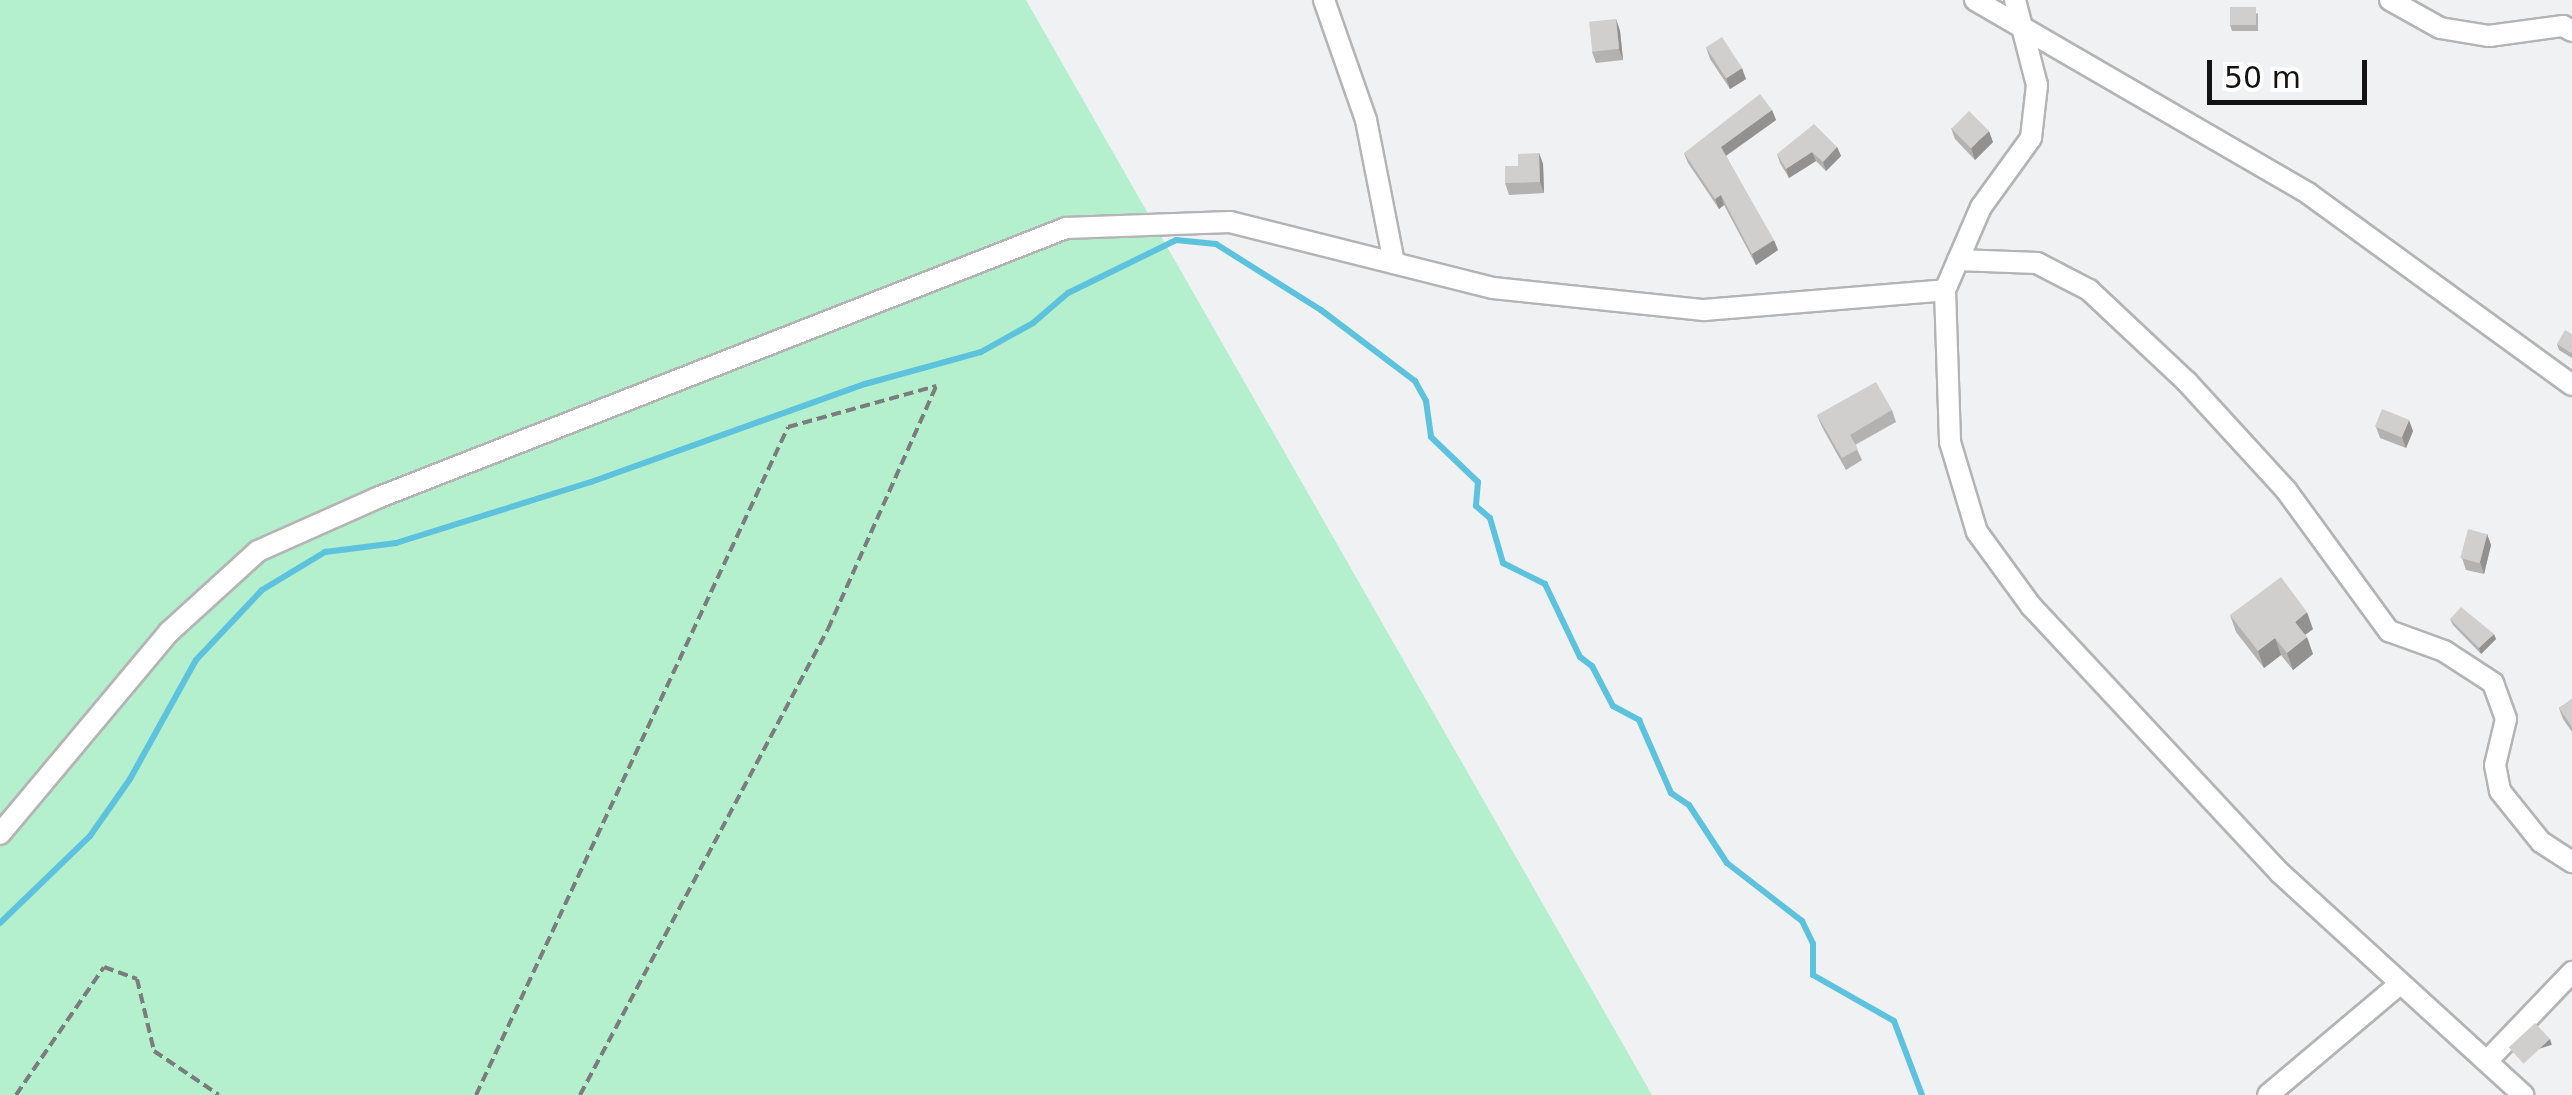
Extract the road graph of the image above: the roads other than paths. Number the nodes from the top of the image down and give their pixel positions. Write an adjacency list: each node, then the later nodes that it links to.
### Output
1 (1324, 0): 8 (street)
2 (1976, 0): 5 (street)
3 (2014, 0): 5 (street)
4 (2390, 0): 6 (street)
5 (2019, 24): 7 (street); 10 (street)
6 (2572, 31)
7 (1958, 260): 9 (street); 12 (street)
8 (1394, 263): 9 (street); 11 (street)
9 (1945, 290): 14 (street)
10 (2572, 385)
11 (0, 834)
12 (2572, 862)
13 (2572, 972): 15 (street)
14 (2400, 984): 15 (street); 16 (street)
15 (2488, 1060): 17 (street)
16 (2268, 1095)
17 (2523, 1095)

